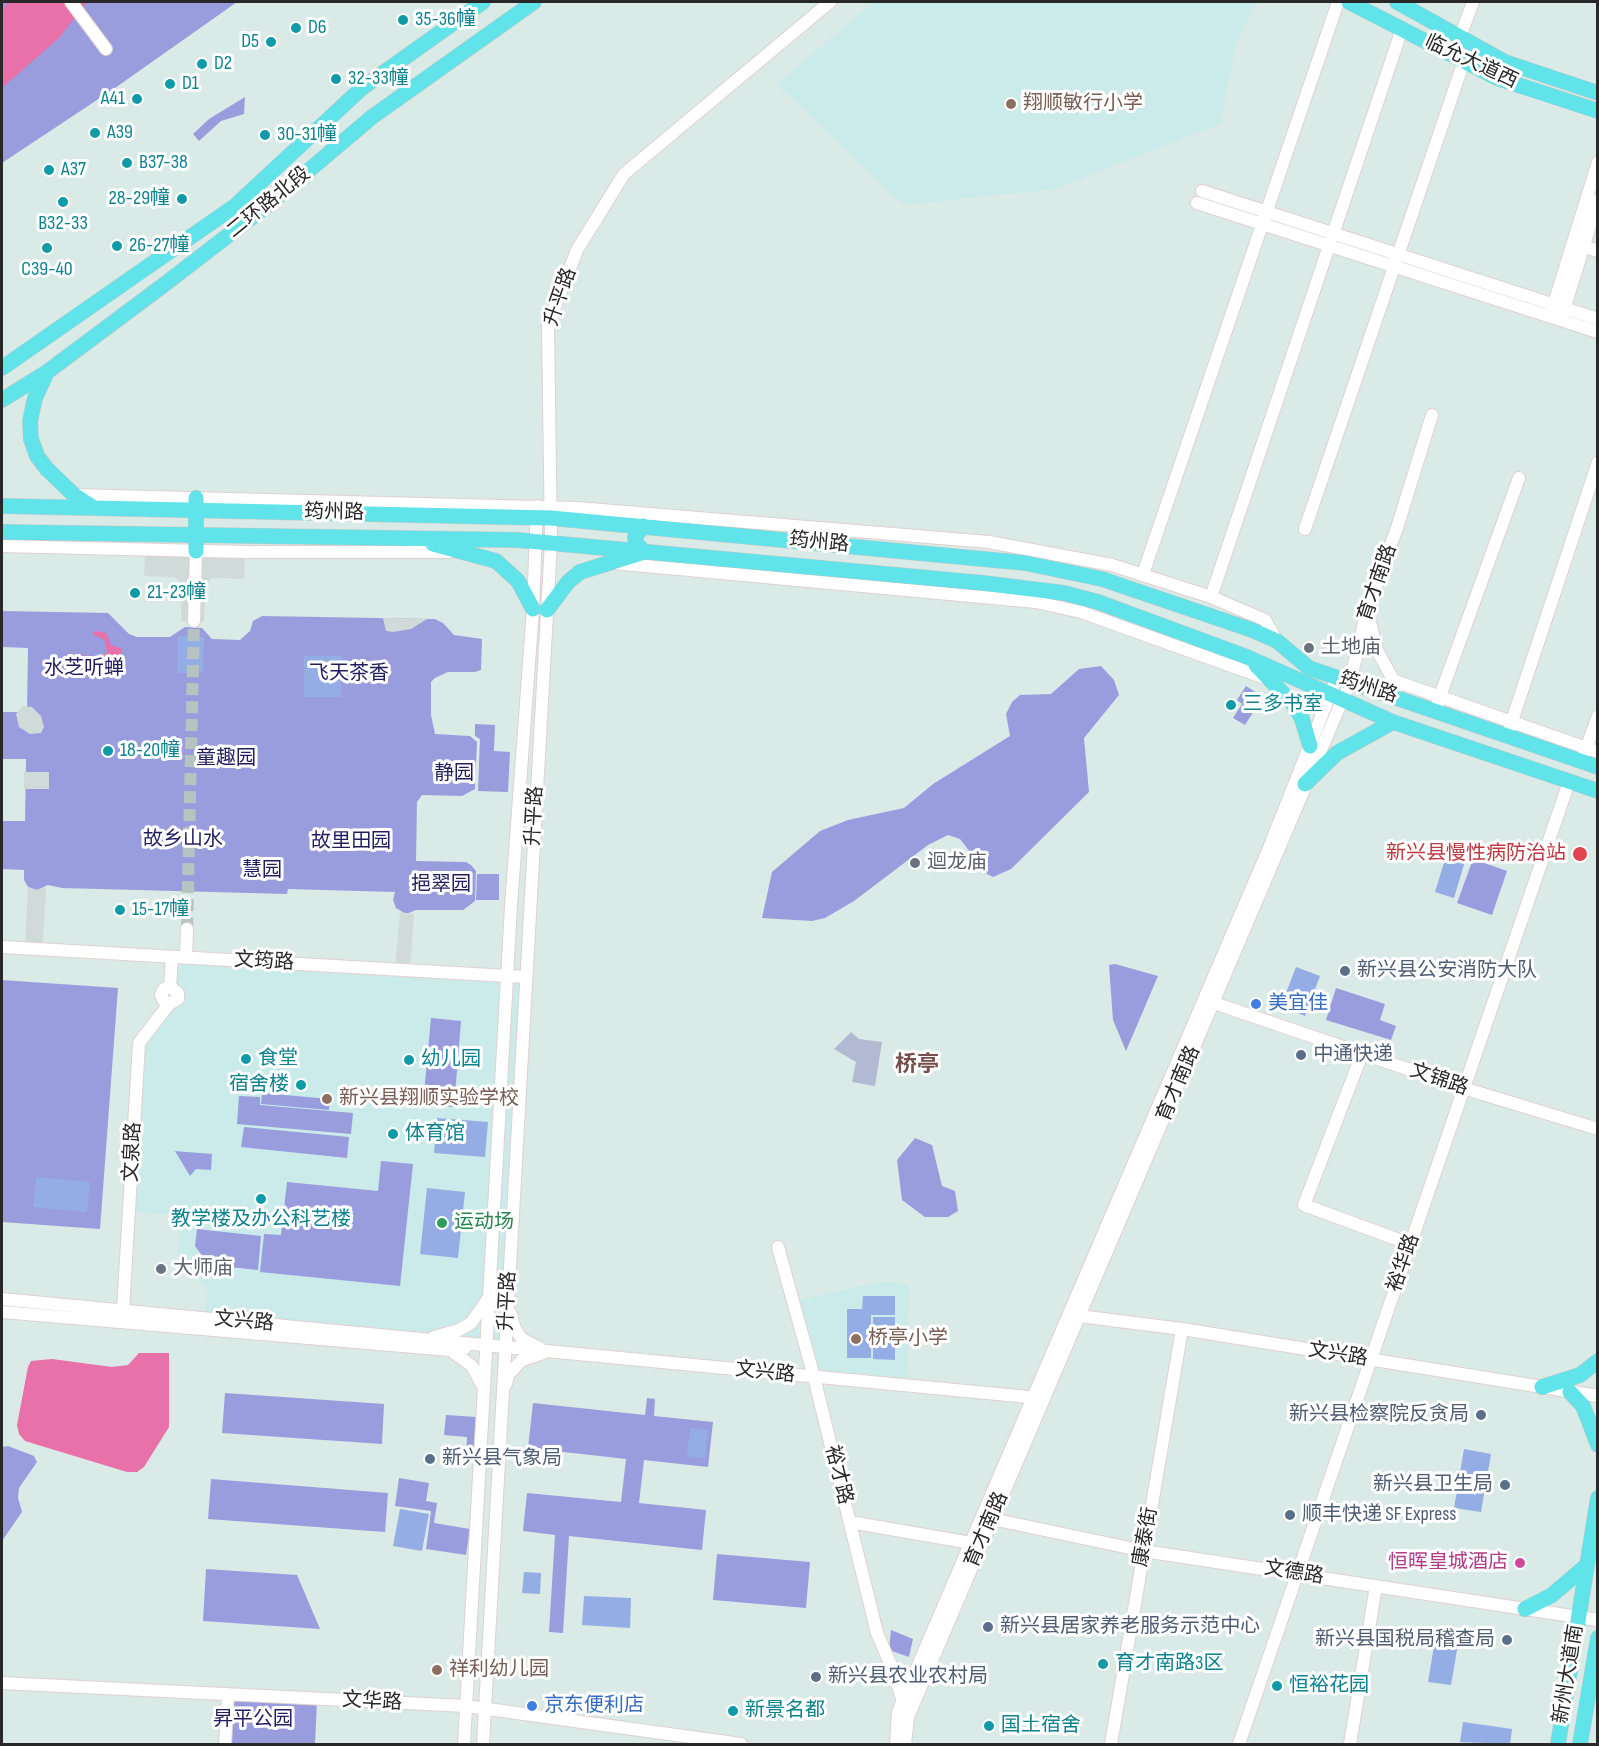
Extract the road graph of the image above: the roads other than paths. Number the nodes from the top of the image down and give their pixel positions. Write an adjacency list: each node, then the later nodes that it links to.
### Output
1 (71, 2): 11 (street)
2 (483, 2): 24 (main road, 二环路北段)
3 (534, 2): 25 (main road, 二环路北段)
4 (830, 2): 39 (street, 升平路)
5 (1338, 2): 19 (street)
6 (1349, 2): 9 (main road, 临允大道西)
7 (1400, 2): 10 (main road, 临允大道西)
8 (1473, 2): 10 (street)
9 (1402, 29): 12 (main road, 临允大道西); 20 (street)
10 (1460, 37): 13 (main road, 临允大道西)
11 (106, 49)
12 (1464, 61): 14 (main road, 临允大道西); 23 (street)
13 (1598, 93)
14 (1598, 111)
15 (1598, 162): 16 (street)
16 (1594, 186): 21 (street)
17 (1200, 197): 19 (street)
18 (1598, 200): 21 (street)
19 (1264, 218): 20 (street); 50 (street)
20 (1331, 239): 23 (street); 51 (street)
21 (1578, 245): 22 (street); 26 (street)
22 (1598, 251)
23 (1397, 260): 26 (street); 41 (street)
24 (145, 270): 25 (main road); 29 (main road, 二环路北段)
25 (161, 287): 30 (main road, 二环路北段)
26 (1557, 313): 27 (street); 28 (street)
27 (1598, 319)
28 (1598, 332)
29 (2, 368)
30 (47, 372): 31 (main road, 二环路北段); 35 (main road)
31 (2, 400)
32 (1432, 415): 53 (street, 育才南路)
33 (1598, 462): 65 (street)
34 (1519, 478): 62 (street)
35 (74, 495): 36 (street); 38 (main road)
36 (196, 504): 38 (main road, 筠州路); 39 (main road, 筠州路); 44 (main road)
37 (2, 506): 38 (main road, 筠州路)
38 (94, 508)
39 (544, 512): 40 (main road, 筠州路); 45 (street, 升平路); 50 (street)
40 (643, 526): 48 (main road); 55 (main road, 筠州路)
41 (1305, 529)
42 (2, 532): 44 (main road, 筠州路)
43 (415, 539): 44 (main road, 筠州路); 45 (main road, 筠州路); 47 (main road)
44 (196, 543): 46 (street); 47 (street); 54 (street)
45 (544, 543): 48 (main road, 筠州路); 52 (street, 升平路)
46 (2, 546)
47 (458, 552): 52 (main road)
48 (644, 552): 49 (main road); 56 (main road, 筠州路)
49 (612, 563): 52 (main road); 59 (street)
50 (1143, 574): 51 (street)
51 (1211, 597): 55 (street)
52 (540, 610): 76 (street, 升平路); 77 (street, 升平路)
53 (1367, 610): 57 (street, 育才南路); 58 (street)
54 (194, 621)
55 (1277, 641): 57 (main road, 筠州路)
56 (1247, 657): 59 (main road); 60 (main road, 筠州路)
57 (1343, 680): 60 (street, 育才南路); 61 (main road, 筠州路)
58 (1392, 680): 61 (street); 62 (street)
59 (1273, 681): 66 (main road)
60 (1336, 696): 64 (main road, 筠州路); 66 (street, 育才南路); 70 (street, 育才南路)
61 (1406, 700): 62 (main road, 筠州路); 64 (main road)
62 (1438, 704): 65 (main road, 筠州路)
63 (1598, 716): 67 (street)
64 (1394, 722): 69 (main road, 筠州路); 70 (main road)
65 (1509, 729): 67 (main road, 筠州路)
66 (1310, 746): 105 (street, 育才南路)
67 (1589, 754): 68 (main road, 筠州路)
68 (1598, 767)
69 (1569, 782): 71 (main road, 筠州路); 80 (street, 裕华路)
70 (1305, 784): 78 (street, 育才南路)
71 (1598, 791)
72 (187, 929): 75 (street)
73 (2, 947): 74 (street, 文筠路)
74 (172, 957): 75 (street, 文筠路); 87 (street, 文泉路)
75 (186, 957): 76 (street, 文筠路)
76 (507, 976): 77 (street, 文筠路); 84 (street, 升平路)
77 (526, 977): 86 (street, 升平路)
78 (1214, 1003): 79 (street, 文锦路); 89 (street, 育才南路)
79 (1362, 1054): 80 (street, 文锦路); 82 (street)
80 (1463, 1088): 81 (street, 文锦路); 82 (street, 裕华路)
81 (1598, 1129)
82 (1410, 1244): 97 (street, 裕华路)
83 (778, 1247): 99 (street, 裕才路)
84 (489, 1298): 92 (street); 93 (street, 升平路)
85 (2, 1299): 87 (street, 文兴路)
86 (508, 1303): 94 (street, 升平路); 96 (street)
87 (123, 1310): 90 (street, 文兴路)
88 (2, 1312): 90 (street, 文兴路)
89 (1079, 1316): 91 (street, 文兴路); 105 (street, 育才南路)
90 (215, 1325): 92 (street, 文兴路); 95 (street, 文兴路)
91 (1182, 1329): 97 (street, 文兴路); 111 (street, 康泰街)
92 (423, 1339): 93 (street, 文兴路)
93 (486, 1345): 94 (street, 文兴路); 95 (street, 文兴路); 101 (street, 升平路)
94 (505, 1347): 96 (street, 文兴路); 104 (street, 升平路)
95 (450, 1350): 101 (street)
96 (550, 1352): 99 (street, 文兴路); 104 (street)
97 (1370, 1360): 100 (street, 文兴路); 113 (street, 裕华路)
98 (1598, 1361): 100 (main road)
99 (814, 1377): 105 (street, 文兴路); 109 (street, 裕才路)
100 (1542, 1387): 102 (street, 文兴路)
101 (484, 1391): 122 (street, 升平路)
102 (1570, 1392): 103 (street, 文兴路); 106 (main road)
103 (1598, 1396)
104 (503, 1397): 123 (street, 升平路)
105 (1038, 1398): 108 (street, 育才南路); 110 (street, 育才南路)
106 (1598, 1445)
107 (1598, 1498): 112 (main road, 新州大道南)
108 (992, 1520): 111 (street, 文德路); 129 (street, 育才南路)
109 (850, 1522): 110 (street); 121 (street, 裕才路)
110 (971, 1543): 121 (street, 育才南路)
111 (1144, 1551): 113 (street, 文德路); 130 (street, 康泰街)
112 (1587, 1565): 115 (main road); 116 (main road, 新州大道南)
113 (1297, 1574): 114 (street, 文德路); 131 (street, 裕华路)
114 (1376, 1586): 115 (street, 文德路); 132 (street)
115 (1525, 1608): 116 (street, 文德路)
116 (1578, 1617): 117 (street, 文德路); 133 (main road, 新州大道南)
117 (1598, 1620)
118 (1598, 1638): 134 (main road, 新州大道南)
119 (2, 1683): 120 (street, 文华路)
120 (228, 1694): 122 (street, 文华路); 124 (street)
121 (903, 1702): 128 (street, 育才南路)
122 (466, 1706): 123 (street, 文华路); 125 (street, 升平路)
123 (485, 1709): 126 (street, 升平路); 127 (street, 文华路)
124 (225, 1744)
125 (464, 1744)
126 (483, 1744)
127 (741, 1744)
128 (896, 1744)
129 (905, 1744)
130 (1111, 1744)
131 (1239, 1744)
132 (1350, 1744)
133 (1558, 1744)
134 (1580, 1744)

